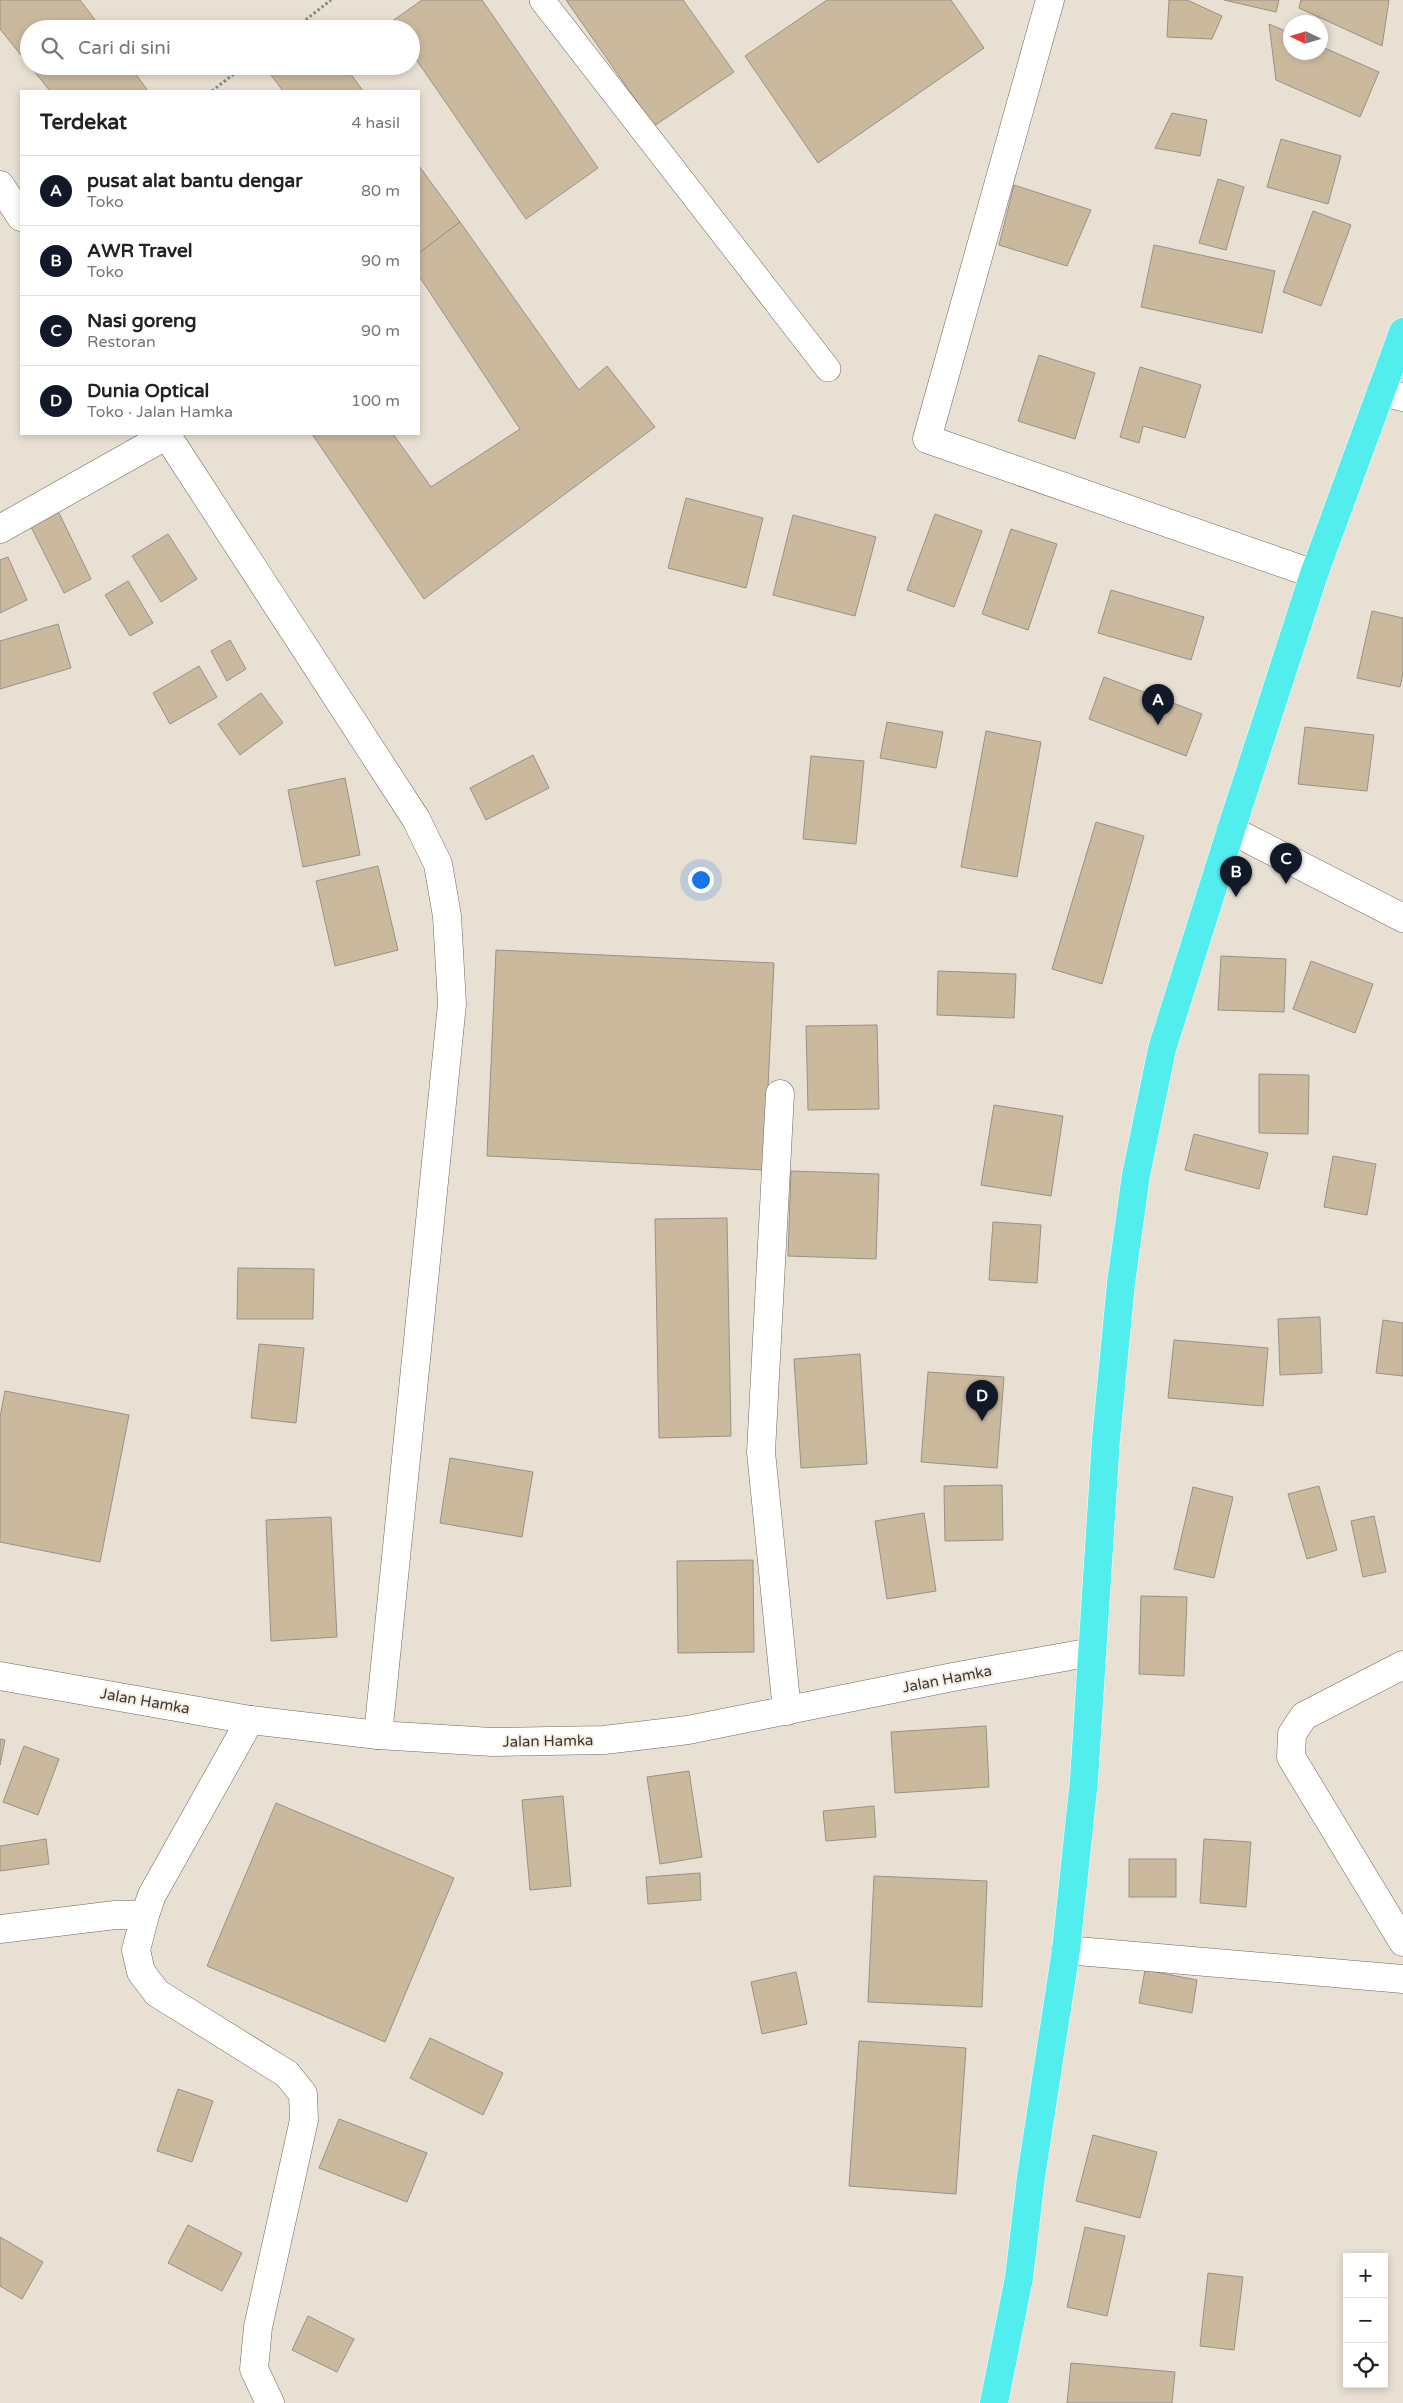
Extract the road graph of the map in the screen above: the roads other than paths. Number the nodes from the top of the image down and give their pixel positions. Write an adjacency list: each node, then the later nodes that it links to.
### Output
1 (542, 0): 6 (lane)
2 (1050, 0): 11 (street)
3 (0, 185): 4 (street)
4 (20, 215)
5 (1403, 332): 7 (highway)
6 (828, 370)
7 (1392, 394): 11 (highway)
8 (165, 435): 10 (street)
9 (168, 435): 20 (street)
10 (0, 529)
11 (1314, 574): 12 (highway)
12 (1231, 830): 13 (street); 15 (highway)
13 (1403, 918)
14 (780, 1094): 18 (street)
15 (1092, 1652): 18 (street, Jalan Hamka); 24 (highway)
16 (1403, 1665): 23 (street)
17 (0, 1676): 19 (street, Jalan Hamka)
18 (787, 1711): 20 (street, Jalan Hamka)
19 (250, 1720): 20 (street, Jalan Hamka); 21 (street)
20 (378, 1735)
21 (145, 1915): 22 (street); 26 (street)
22 (0, 1929)
23 (1403, 1942)
24 (1066, 1950): 25 (street); 27 (highway)
25 (1403, 1979)
26 (270, 2403)
27 (994, 2403)

